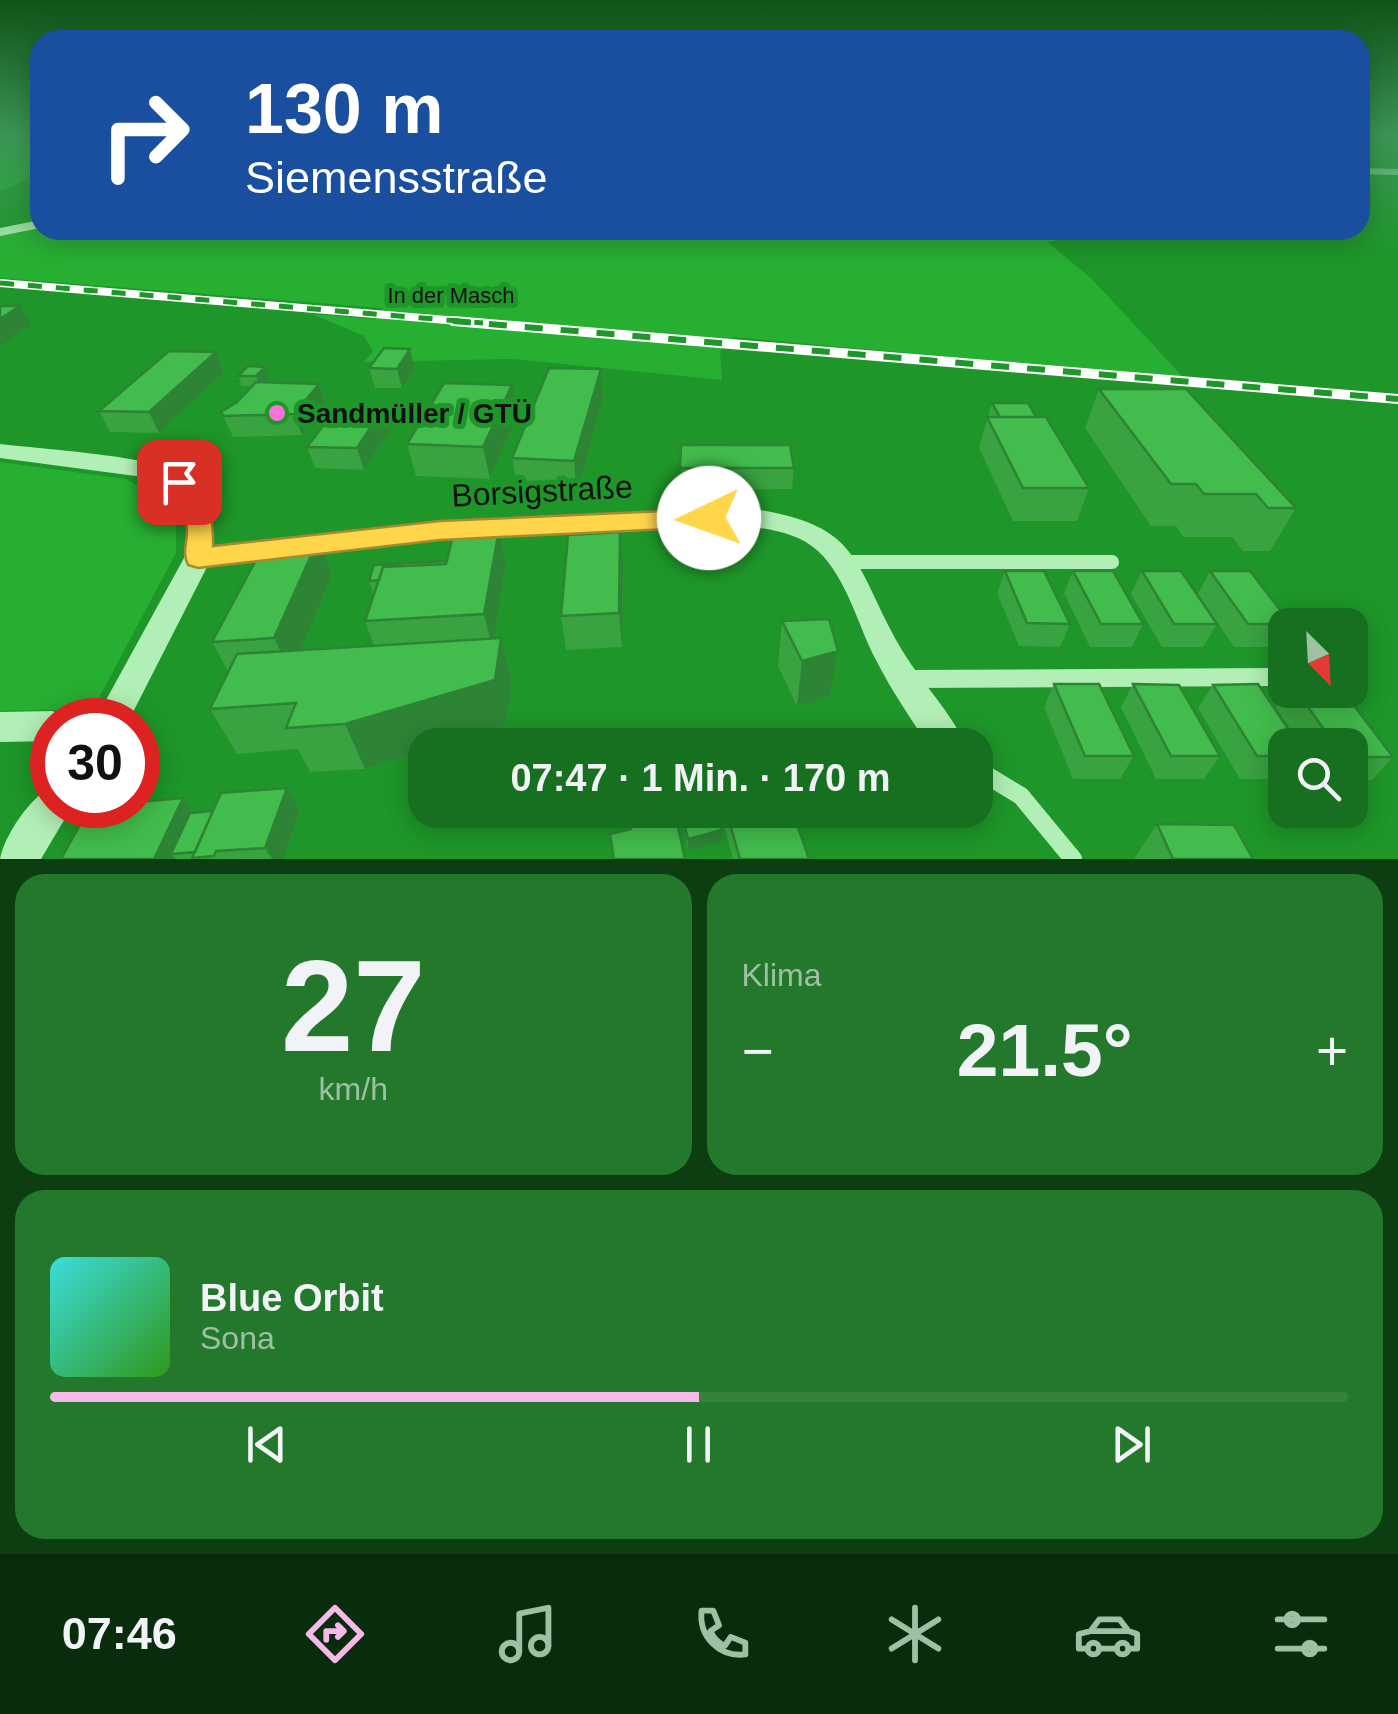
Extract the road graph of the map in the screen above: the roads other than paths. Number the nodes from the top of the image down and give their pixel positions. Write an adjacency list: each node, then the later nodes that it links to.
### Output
1 (30, 226): 2 (street)
2 (0, 232)
3 (0, 452): 4 (street)
4 (198, 558): 5 (street, Borsigstraße); 9 (street)
5 (846, 562): 6 (lane); 8 (street, Borsigstraße)
6 (1112, 562)
7 (1268, 677): 8 (lane)
8 (904, 679): 12 (street, Borsigstraße)
9 (124, 698)
10 (30, 726): 11 (street)
11 (0, 727)
12 (937, 728)
13 (993, 779): 16 (lane)
14 (39, 828): 15 (street)
15 (18, 859)
16 (1073, 859)

